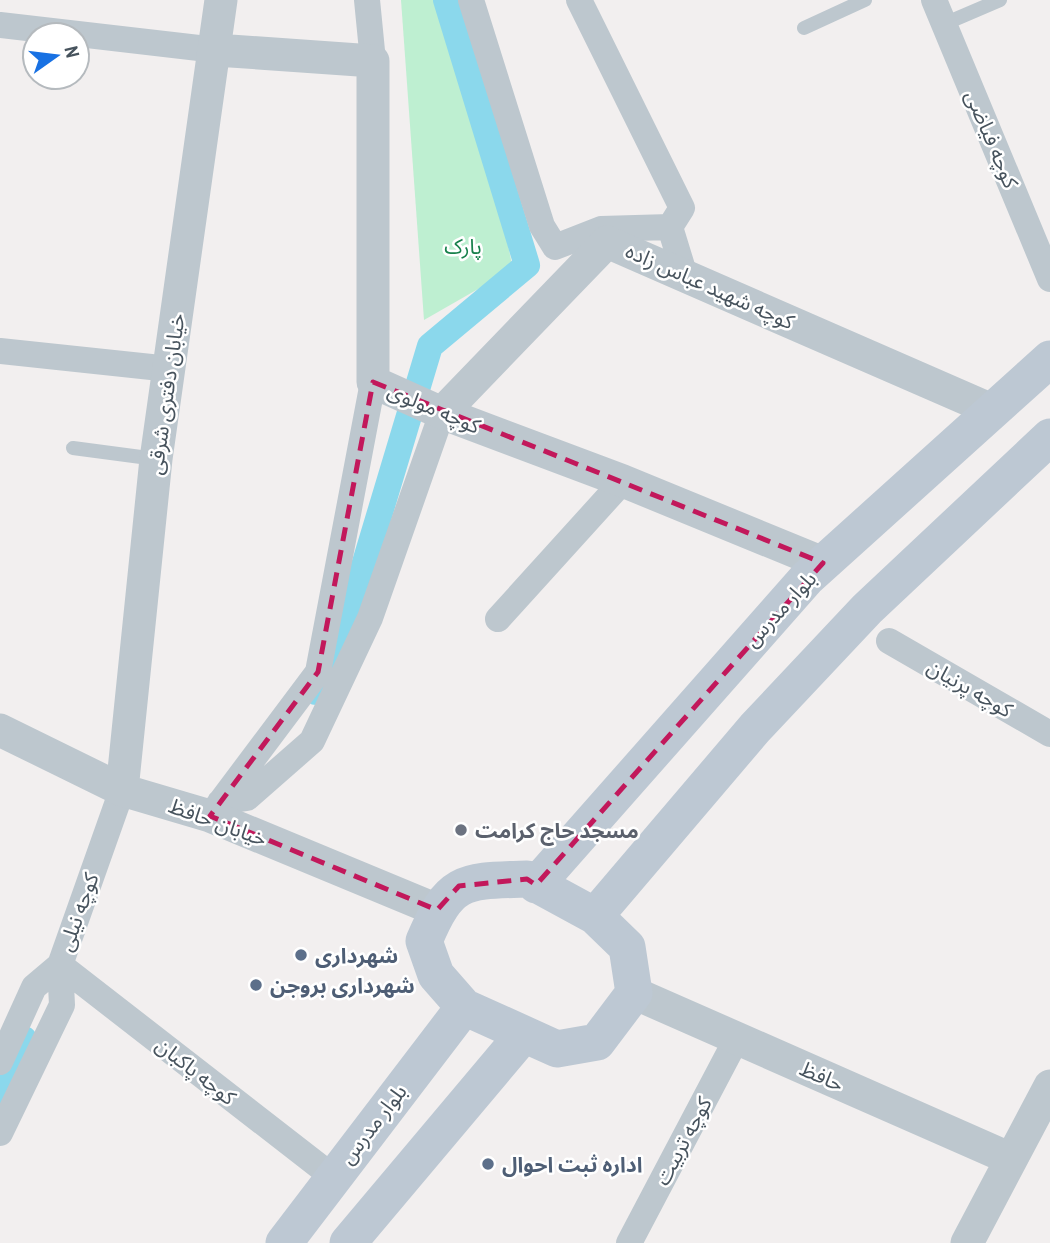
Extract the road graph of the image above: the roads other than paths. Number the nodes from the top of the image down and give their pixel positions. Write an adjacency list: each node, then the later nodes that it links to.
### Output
1 (3, 0): 10 (street)
2 (221, 0): 13 (street, خیابان دفتری شرقی)
3 (367, 0): 14 (street)
4 (471, 0): 15 (street)
5 (579, 0): 15 (street)
6 (865, 0): 11 (lane)
7 (934, 0): 9 (street, کوچه فیاضی)
8 (1000, 0): 9 (lane)
9 (944, 24): 17 (street, کوچه فیاضی)
10 (0, 25): 12 (lane); 13 (street)
11 (804, 28)
12 (0, 33)
13 (216, 50): 14 (street); 20 (street, خیابان دفتری شرقی)
14 (373, 61): 21 (street, کوچه مولوی)
15 (670, 227): 16 (street)
16 (685, 276): 22 (street, کوچه شهید عباس زاده); 23 (street, کوچه شهید عباس زاده)
17 (1050, 279)
18 (0, 351): 20 (street)
19 (1050, 359): 22 (main road, بلوار مدرس)
20 (170, 369): 26 (street, خیابان دفتری شرقی)
21 (373, 382): 23 (street, کوچه مولوی); 34 (street)
22 (992, 410): 28 (main road, بلوار مدرس)
23 (442, 412): 27 (street, کوچه مولوی); 34 (street)
24 (1050, 437): 37 (main road)
25 (73, 448): 26 (lane)
26 (156, 459): 33 (street, خیابان دفتری شرقی)
27 (623, 481): 28 (street, کوچه مولوی); 29 (street)
28 (823, 563): 35 (main road, بلوار مدرس)
29 (498, 620)
30 (889, 641): 32 (street, کوچه پرنیان)
31 (0, 730): 33 (street, خیابان حافظ)
32 (1050, 734)
33 (122, 790): 34 (street, خیابان حافظ); 38 (street, کوچه نیلی)
34 (215, 809): 36 (street, خیابان حافظ)
35 (537, 885): 36 (main road); 37 (main road)
36 (438, 910): 40 (main road)
37 (595, 916): 39 (main road)
38 (60, 965): 41 (street, کوچه نیلی); 46 (street); 48 (street, کوچه پاکبان)
39 (634, 993): 42 (main road); 43 (street, حافظ)
40 (464, 1007): 42 (main road); 48 (main road, بلوار مدرس)
41 (6, 1034): 44 (street, کوچه نیلی)
42 (523, 1035): 50 (main road)
43 (737, 1038): 47 (street, حافظ); 51 (street, کوچه تربیت)
44 (0, 1062)
45 (1050, 1086): 47 (street)
46 (0, 1133)
47 (1011, 1159): 52 (street)
48 (332, 1177): 49 (main road, بلوار مدرس)
49 (284, 1243)
50 (348, 1243)
51 (629, 1243)
52 (967, 1243)

